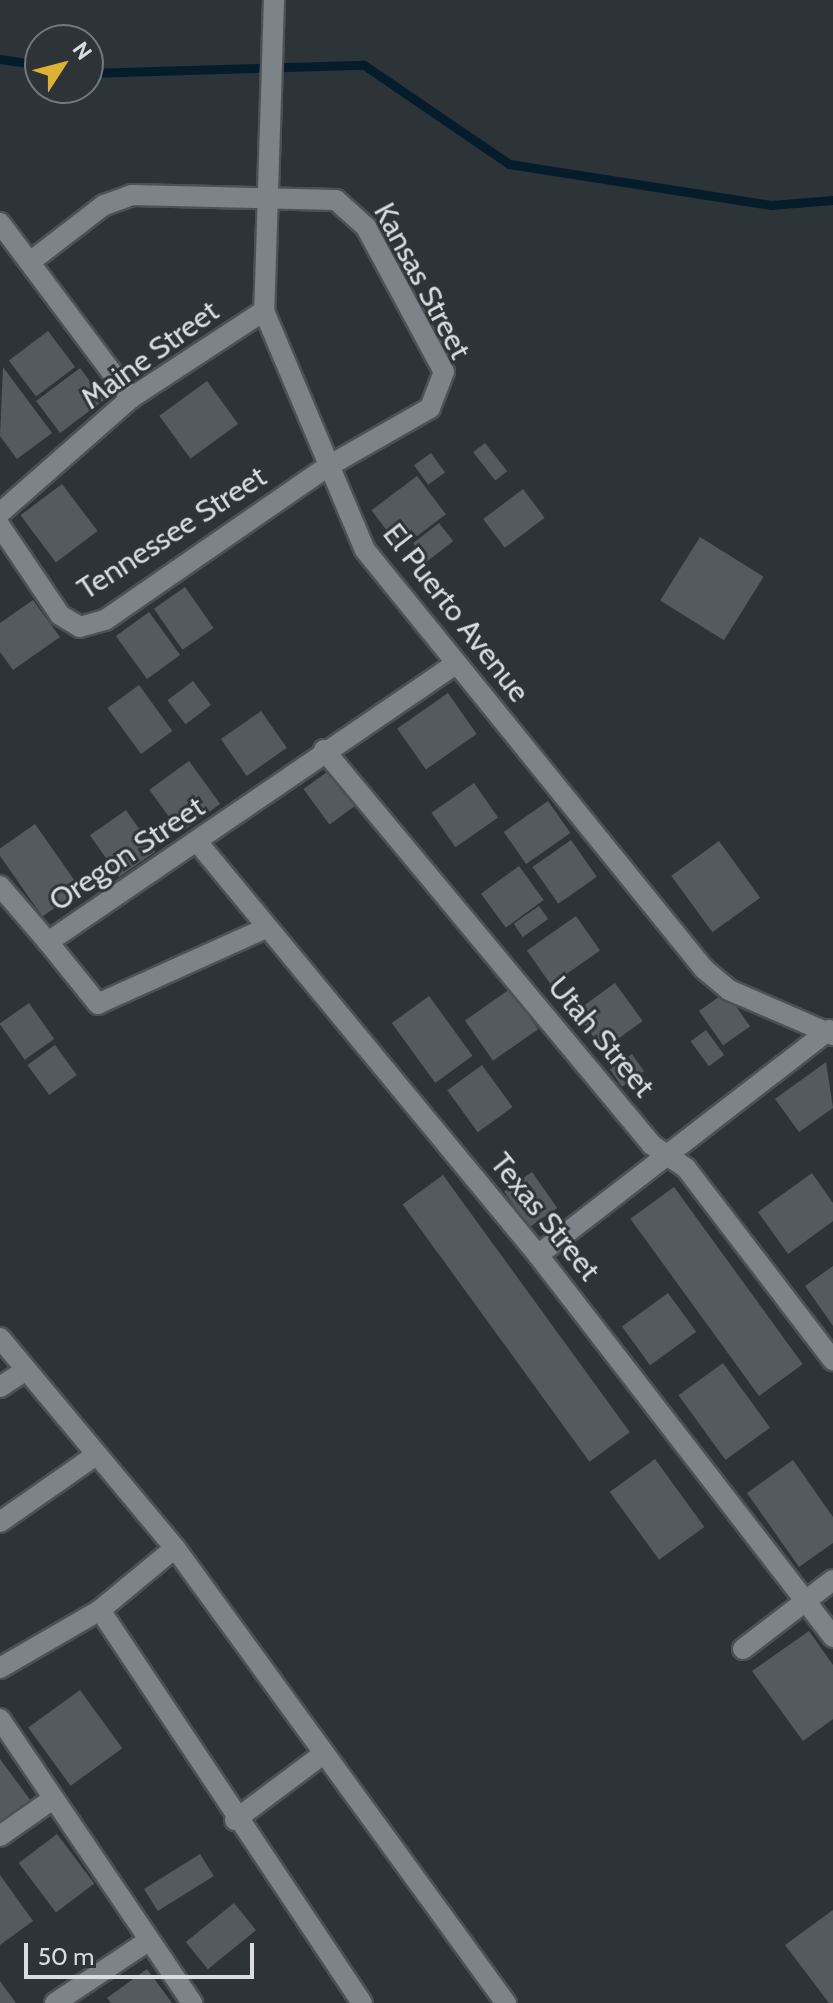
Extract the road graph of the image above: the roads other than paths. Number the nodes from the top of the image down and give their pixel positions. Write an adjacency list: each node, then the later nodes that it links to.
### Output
1 (274, 0): 2 (street, El Puerto Avenue)
2 (266, 194): 4 (street, Kansas Street); 5 (street, El Puerto Avenue); 7 (street, Kansas Street)
3 (0, 223): 4 (street)
4 (30, 262): 6 (street)
5 (264, 311): 6 (street, Maine Street); 7 (street, El Puerto Avenue)
6 (131, 398): 8 (street, Maine Street)
7 (325, 468): 9 (street, Tennessee Street); 10 (street, El Puerto Avenue)
8 (0, 513)
9 (0, 526)
10 (456, 664): 11 (street, Oregon Street); 16 (street, El Puerto Avenue)
11 (324, 750): 12 (street, Oregon Street); 17 (street, Utah Street)
12 (199, 844): 14 (street, Texas Street); 15 (street, Oregon Street)
13 (0, 886): 15 (street)
14 (266, 928): 15 (street, Oregon Street); 18 (street, Texas Street)
15 (48, 942)
16 (831, 1033): 17 (street)
17 (670, 1155): 18 (street); 20 (street, Utah Street)
18 (538, 1255): 27 (street, Texas Street)
19 (0, 1338): 21 (street)
20 (833, 1360)
21 (26, 1370): 22 (street); 23 (street)
22 (0, 1387)
23 (96, 1455): 24 (street); 25 (street)
24 (0, 1522)
25 (175, 1548): 28 (street); 33 (street)
26 (833, 1580): 27 (street)
27 (806, 1601): 29 (street, Texas Street); 30 (street)
28 (100, 1610): 31 (street); 35 (street)
29 (833, 1637)
30 (743, 1649)
31 (0, 1668)
32 (0, 1719): 34 (street)
33 (322, 1755): 35 (street); 41 (street)
34 (50, 1801): 36 (street); 37 (street)
35 (235, 1820): 40 (street)
36 (0, 1836)
37 (148, 1941): 38 (street); 39 (street)
38 (55, 2003)
39 (192, 2003)
40 (362, 2003)
41 (506, 2003)

